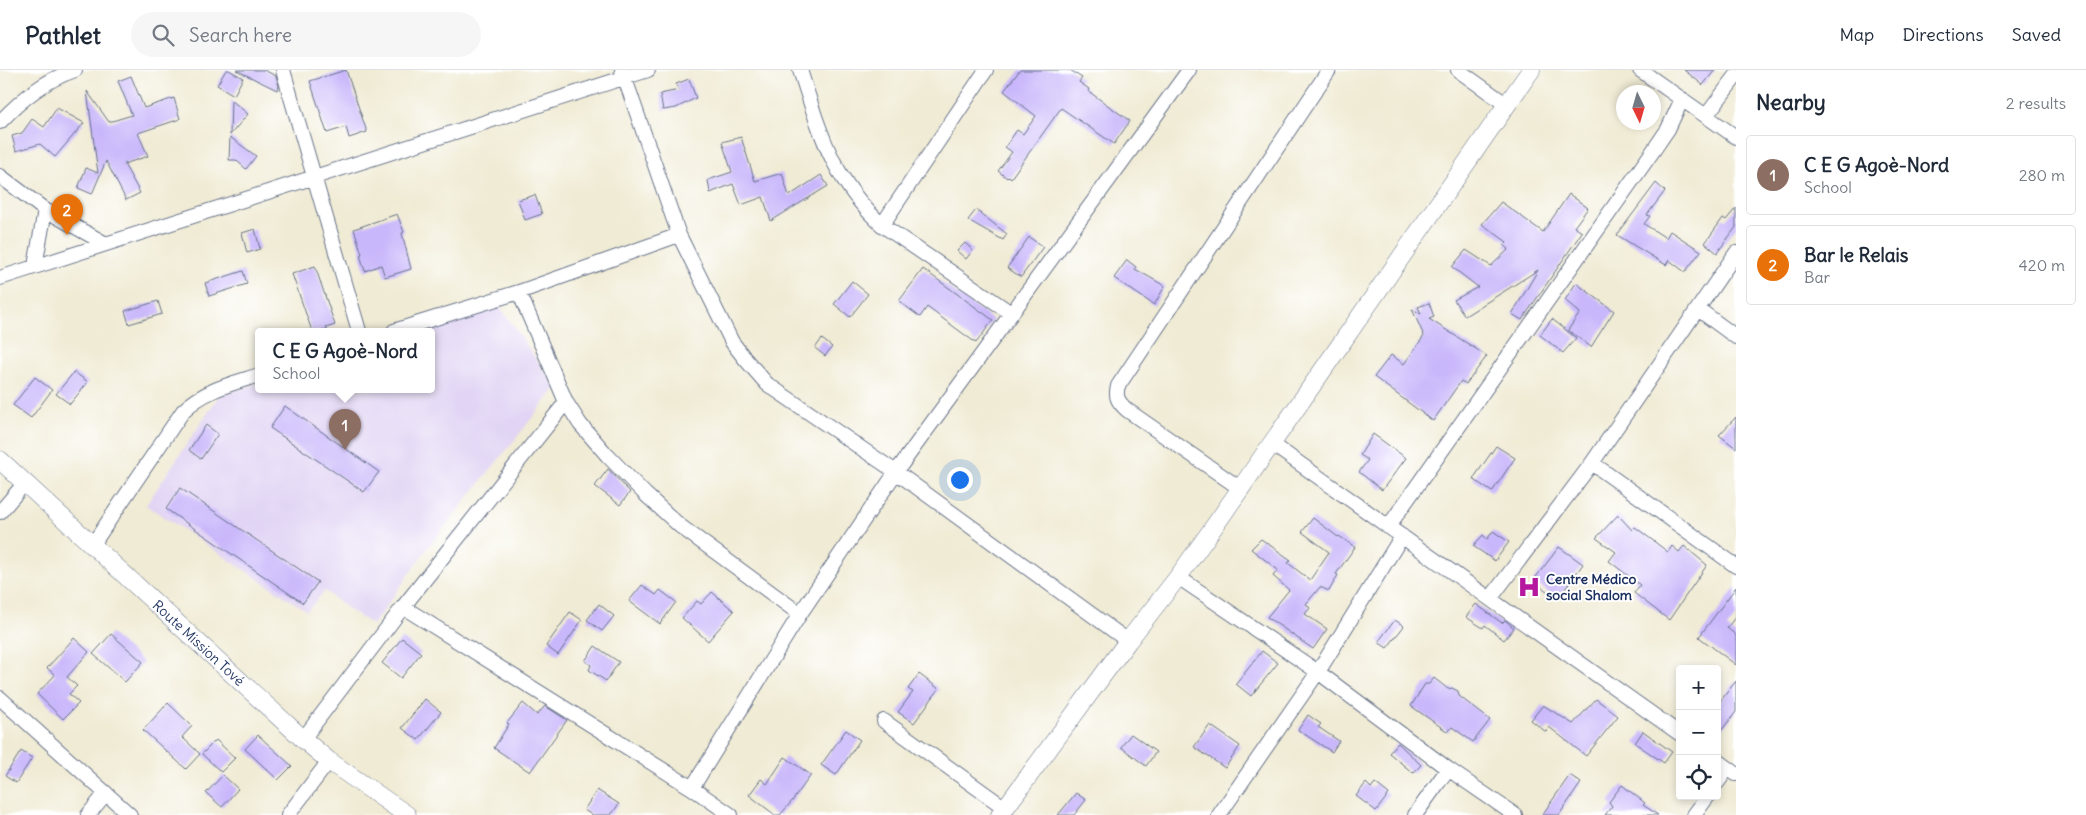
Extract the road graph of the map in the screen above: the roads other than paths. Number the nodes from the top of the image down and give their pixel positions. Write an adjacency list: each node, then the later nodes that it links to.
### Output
1 (75, 70): 16 (street)
2 (283, 70): 19 (street)
3 (648, 70): 11 (street)
4 (800, 70): 21 (street)
5 (986, 70): 21 (street)
6 (1188, 70): 29 (street)
7 (1329, 70): 40 (street)
8 (1458, 70): 14 (street)
9 (1531, 70): 14 (street)
10 (1640, 70): 13 (street)
11 (624, 74): 19 (street); 22 (street)
12 (1736, 76): 15 (street)
13 (1682, 99): 15 (street); 42 (street)
14 (1507, 105): 35 (street)
15 (1706, 116): 17 (street)
16 (0, 122)
17 (1736, 137)
18 (0, 176): 20 (street)
19 (314, 176): 23 (street); 30 (street)
20 (45, 210): 23 (street); 25 (street)
21 (882, 225): 29 (street)
22 (679, 234): 27 (street); 38 (street)
23 (106, 244): 25 (street)
24 (1736, 253): 28 (street)
25 (35, 266): 26 (street)
26 (0, 278)
27 (519, 292): 31 (street); 34 (street)
28 (1698, 309): 32 (street); 37 (street)
29 (1011, 313): 38 (street)
30 (358, 328)
31 (404, 328)
32 (1736, 337)
33 (255, 376): 44 (street)
34 (566, 402): 48 (street); 49 (street)
35 (1272, 444): 40 (street); 42 (street)
36 (0, 460): 39 (street, Route Mission Tové)
37 (1592, 463): 45 (street); 47 (street)
38 (896, 472): 49 (street); 50 (street)
39 (25, 483): 41 (street); 44 (street, Route Mission Tové)
40 (1241, 489): 46 (street)
41 (0, 512)
42 (1388, 527): 43 (street)
43 (1402, 536): 47 (street); 51 (street)
44 (92, 544): 55 (street, Route Mission Tové)
45 (1736, 566)
46 (1178, 576): 50 (street); 51 (street)
47 (1490, 599): 54 (street)
48 (403, 607): 55 (street); 58 (street)
49 (800, 614): 58 (street)
50 (1128, 641): 61 (street)
51 (1318, 672): 57 (street); 67 (street)
52 (0, 698): 59 (street)
53 (884, 721): 61 (street)
54 (1676, 731)
55 (303, 739): 56 (street, Route Mission Tové)
56 (329, 761): 64 (street); 65 (street, Route Mission Tové)
57 (1448, 770): 68 (street); 69 (street)
58 (692, 788): 66 (street)
59 (106, 793): 62 (street); 63 (street)
60 (1705, 800): 70 (street)
61 (1002, 812)
62 (88, 815)
63 (130, 815)
64 (288, 815)
65 (406, 815)
66 (731, 815)
67 (1219, 815)
68 (1415, 815)
69 (1515, 815)
70 (1694, 815)

